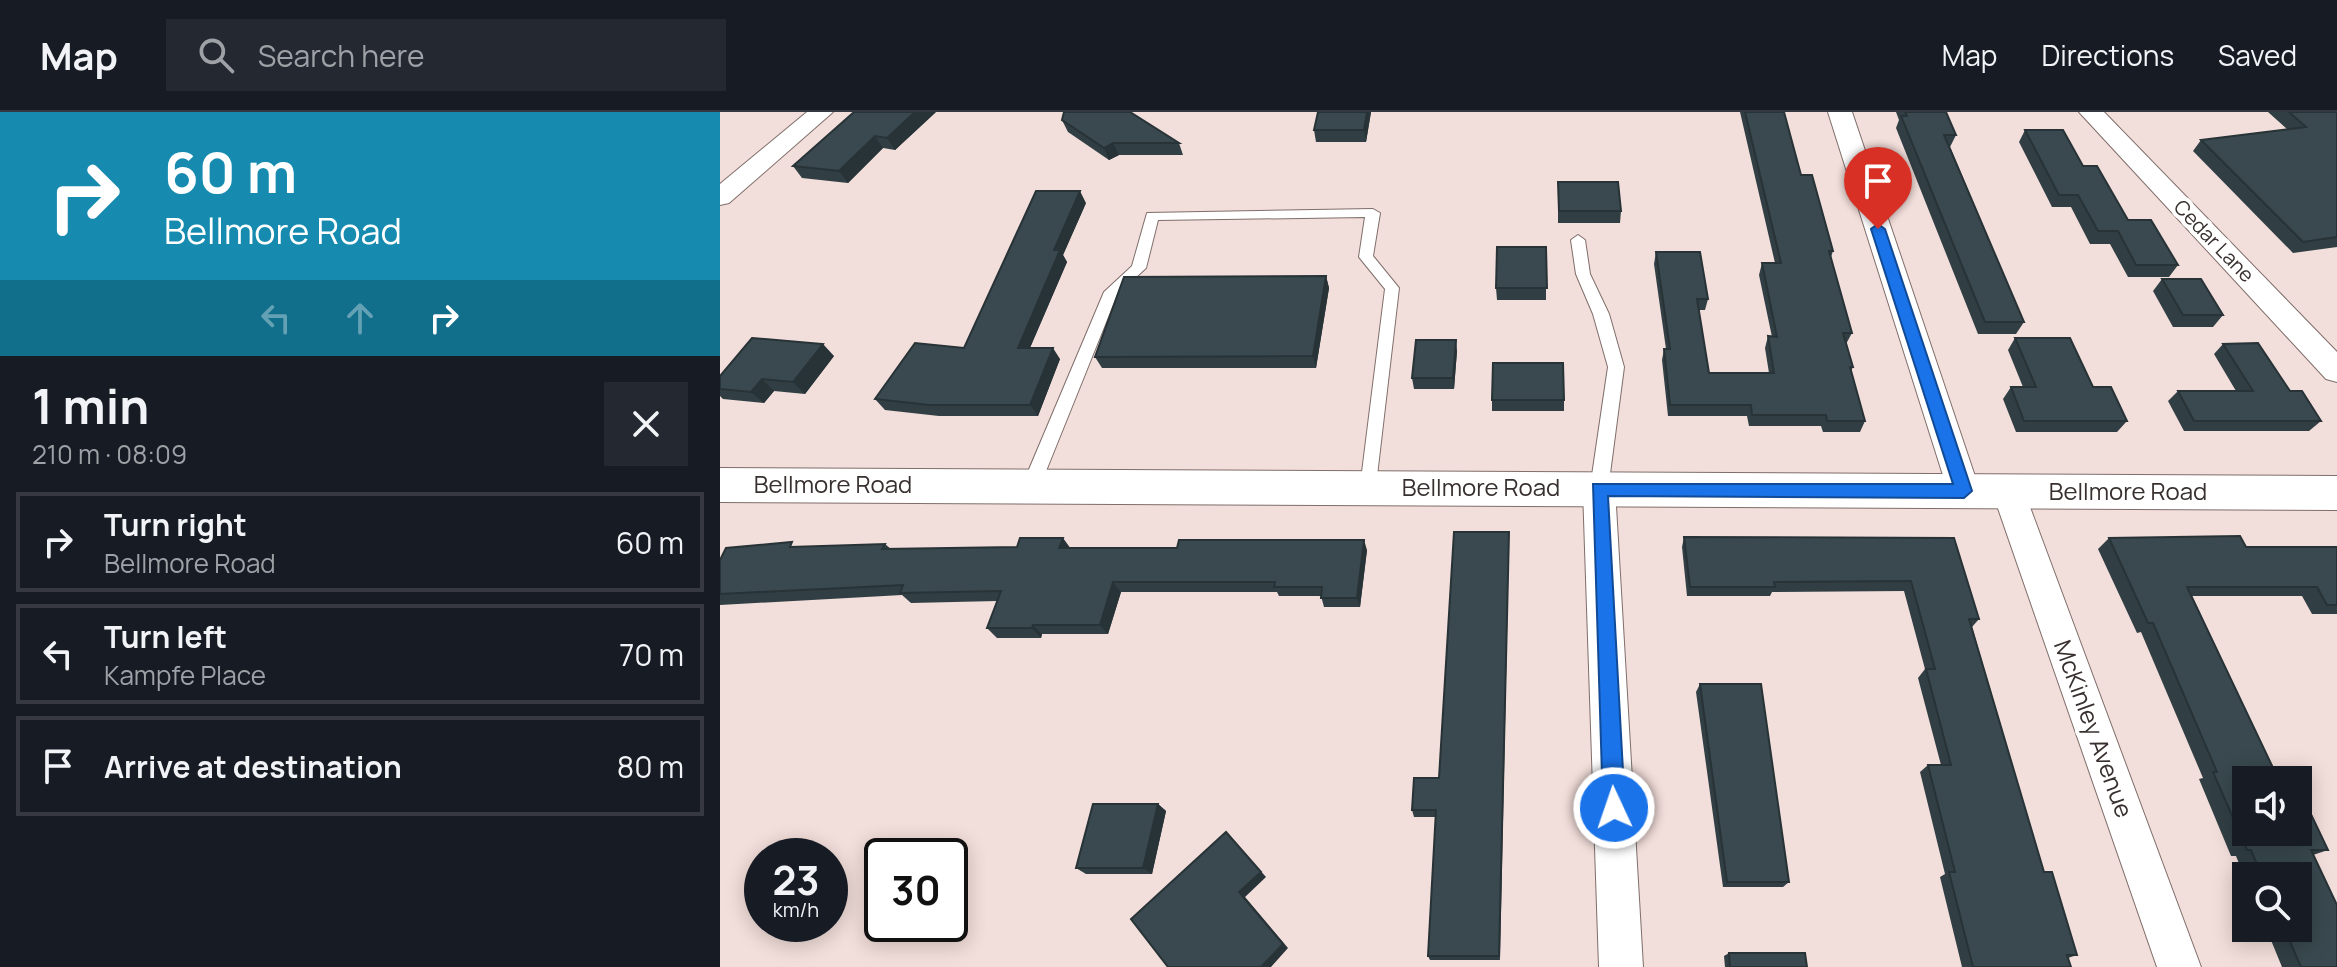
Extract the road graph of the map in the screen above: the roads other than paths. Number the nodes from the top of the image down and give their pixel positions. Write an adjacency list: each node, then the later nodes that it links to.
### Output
1 (821, 112): 4 (street)
2 (1840, 112): 11 (street)
3 (2091, 112): 6 (street, Cedar Lane)
4 (721, 195)
5 (1578, 240): 10 (lane)
6 (2337, 371)
7 (720, 485): 8 (main road, Bellmore Road)
8 (1031, 486): 9 (main road, Bellmore Road); 9 (lane)
9 (1369, 488): 10 (main road, Bellmore Road)
10 (1599, 489): 11 (main road, Bellmore Road); 14 (street)
11 (1964, 491): 12 (main road, Bellmore Road)
12 (2008, 491): 13 (main road, Bellmore Road); 15 (street, McKinley Avenue)
13 (2337, 493)
14 (1621, 967)
15 (2179, 967)

